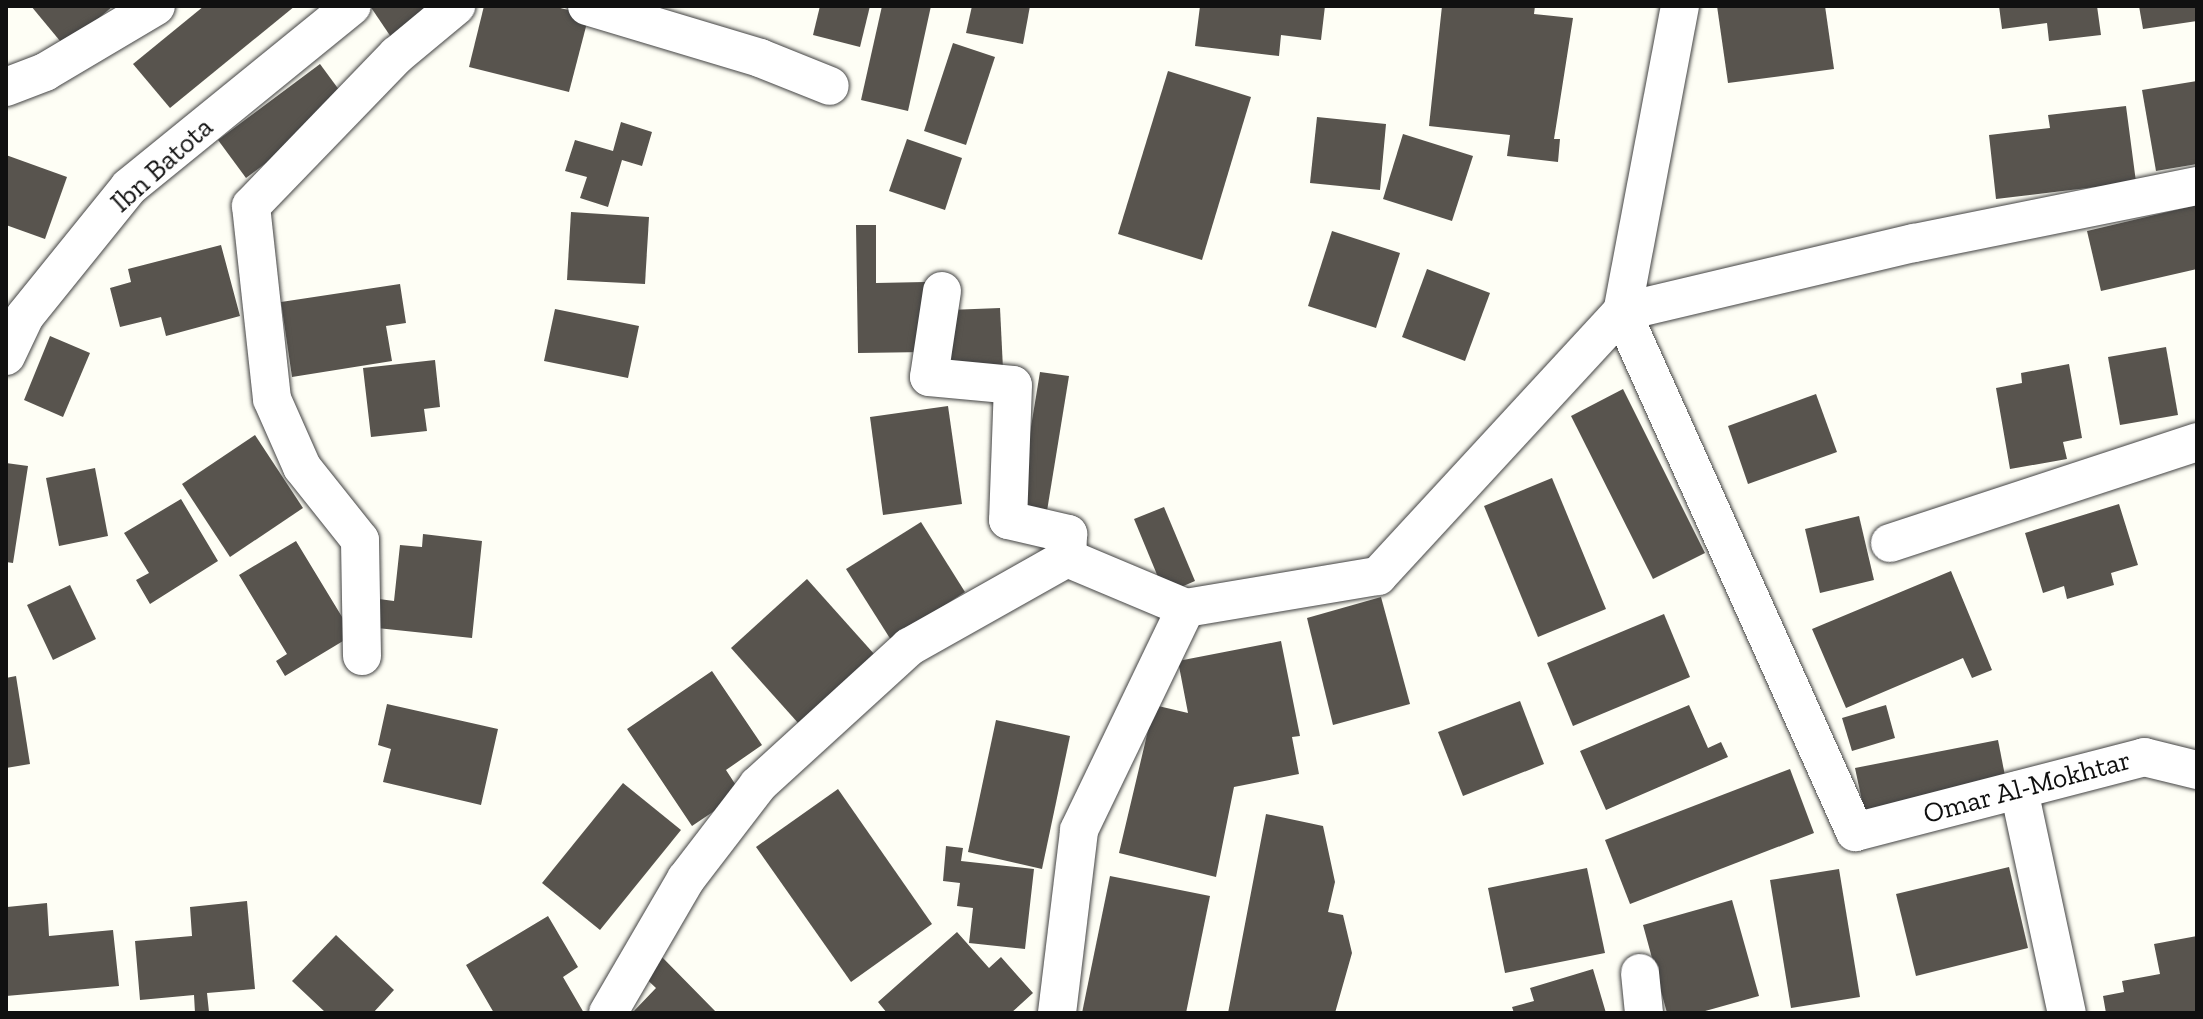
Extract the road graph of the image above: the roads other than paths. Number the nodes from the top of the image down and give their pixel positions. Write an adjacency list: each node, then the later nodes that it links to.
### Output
1 (156, 6): 7 (street)
2 (352, 6): 11 (street, Ibn Batota)
3 (456, 6): 16 (street)
4 (587, 6): 6 (street)
5 (1680, 6): 10 (street)
6 (830, 86)
7 (6, 87)
8 (2197, 186): 10 (street)
9 (942, 291): 14 (street)
10 (1622, 312): 15 (street); 18 (street, Omar Al-Mokhtar)
11 (6, 356)
12 (2197, 442): 13 (street)
13 (1890, 543)
14 (1067, 558): 15 (street); 20 (street)
15 (1186, 608): 21 (street)
16 (362, 656)
17 (2197, 770): 18 (street, Omar Al-Mokhtar)
18 (2019, 790): 23 (street)
19 (1640, 973): 22 (street)
20 (608, 1013)
21 (1057, 1013)
22 (1644, 1013)
23 (2067, 1013)

